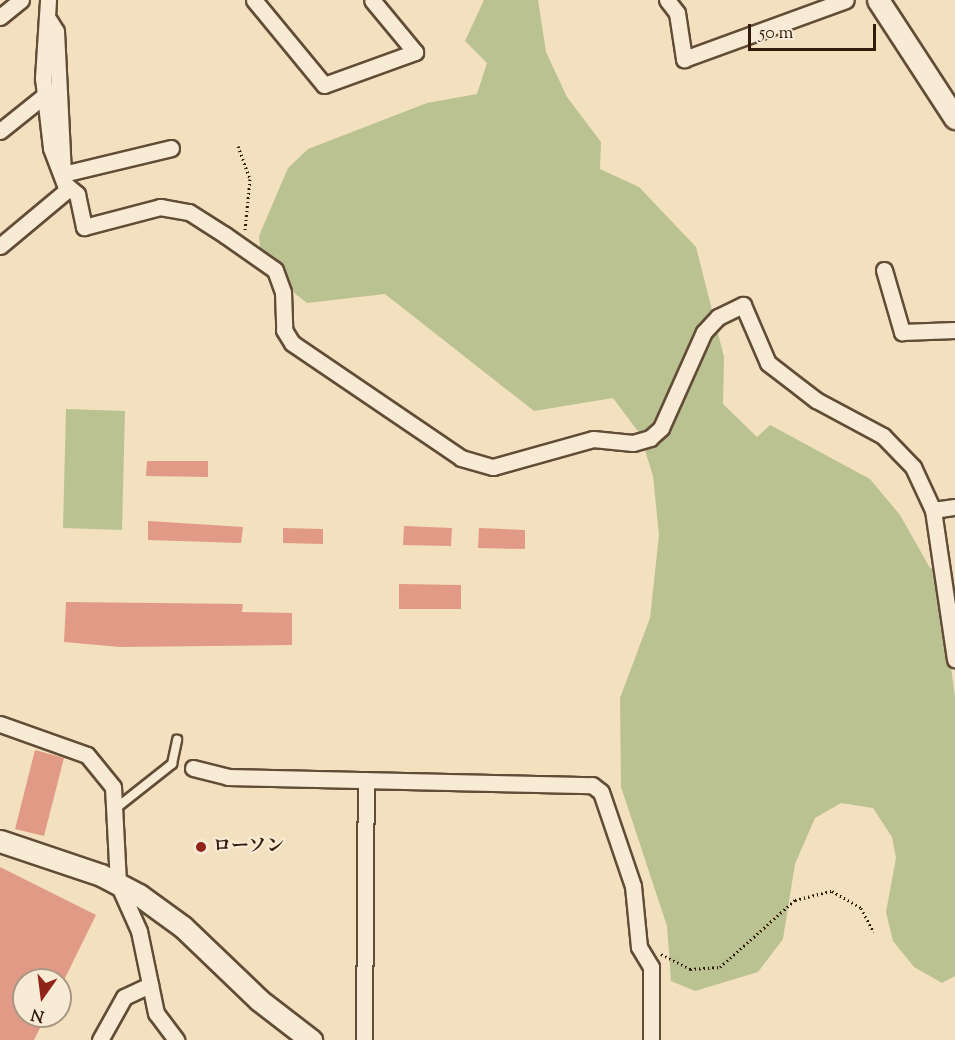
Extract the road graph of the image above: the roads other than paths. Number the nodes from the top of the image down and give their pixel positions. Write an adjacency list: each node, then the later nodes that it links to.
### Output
1 (21, 0): 8 (street)
2 (48, 0): 9 (street)
3 (254, 0): 4 (street)
4 (372, 0)
5 (667, 0): 6 (street)
6 (846, 0)
7 (878, 0): 11 (street)
8 (0, 17)
9 (49, 20): 10 (street); 14 (street)
10 (45, 95): 12 (street); 14 (street)
11 (955, 118)
12 (0, 131)
13 (171, 148): 14 (street)
14 (64, 179): 15 (street); 19 (street)
15 (0, 246)
16 (884, 270): 17 (street)
17 (955, 330)
18 (955, 507): 19 (street)
19 (933, 510): 20 (street)
20 (955, 659)
21 (0, 724): 25 (street)
22 (177, 740): 25 (lane)
23 (193, 768): 24 (street)
24 (366, 780): 32 (street); 33 (street)
25 (114, 810): 27 (street)
26 (0, 841): 27 (street)
27 (118, 884): 28 (street); 31 (street)
28 (150, 985): 29 (street); 30 (street)
29 (100, 1040)
30 (176, 1040)
31 (311, 1040)
32 (364, 1040)
33 (651, 1040)

